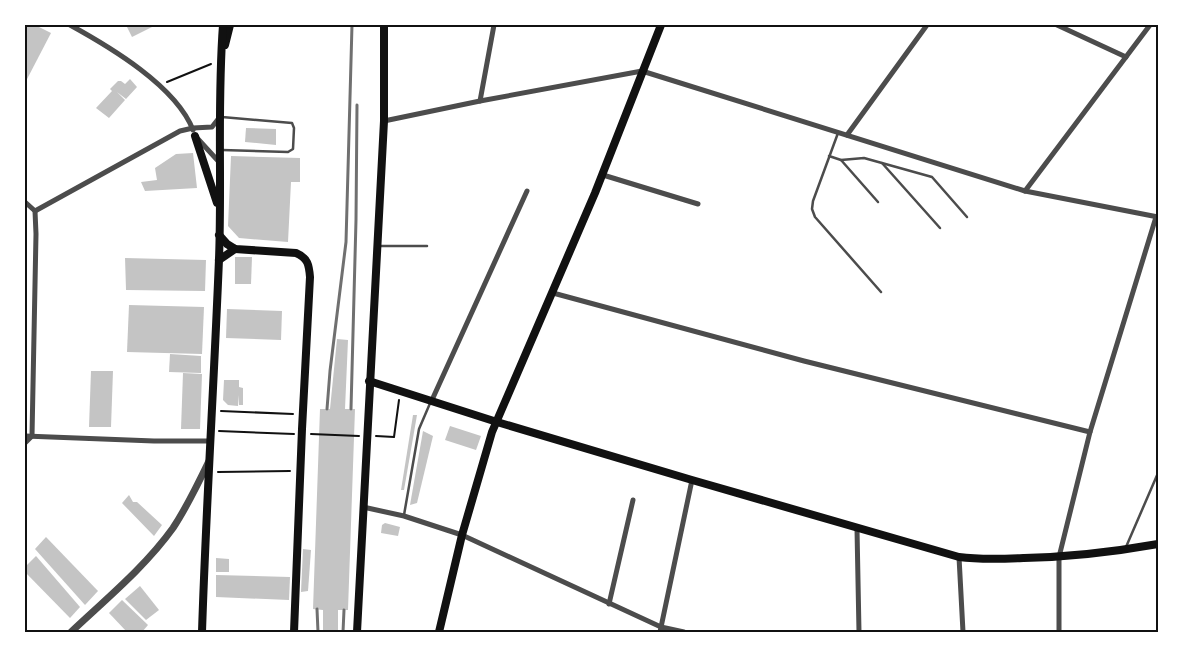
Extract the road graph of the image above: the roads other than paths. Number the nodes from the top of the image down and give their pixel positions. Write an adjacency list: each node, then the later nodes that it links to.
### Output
1 (70, 25): 16 (street)
2 (223, 25): 11 (main road)
3 (230, 25): 11 (main road)
4 (384, 25): 15 (main road)
5 (494, 25): 13 (street)
6 (661, 25): 12 (main road)
7 (928, 25): 18 (street)
8 (1057, 25): 10 (street)
9 (1150, 25): 10 (street)
10 (1126, 56): 27 (street)
11 (220, 63): 14 (main road)
12 (642, 71): 13 (street); 17 (street); 25 (main road)
13 (480, 100): 15 (street)
14 (220, 116): 16 (street); 20 (main road); 20 (lane)
15 (384, 121): 37 (main road)
16 (193, 128): 19 (street); 31 (street)
17 (838, 133): 18 (street); 21 (lane)
18 (847, 135): 27 (street)
19 (195, 136): 24 (street); 32 (main road)
20 (220, 150): 24 (main road)
21 (830, 156): 22 (lane); 41 (lane)
22 (840, 160): 23 (lane); 29 (lane)
23 (881, 162): 33 (lane); 35 (lane)
24 (220, 163): 32 (main road)
25 (603, 175): 30 (street); 42 (main road)
26 (527, 191): 44 (street)
27 (1025, 191): 34 (street)
28 (25, 202): 31 (street)
29 (878, 202)
30 (698, 204)
31 (34, 210): 48 (street)
32 (219, 210): 36 (main road)
33 (967, 217)
34 (1157, 217): 46 (street)
35 (940, 228)
36 (219, 235): 39 (main road); 40 (main road)
37 (377, 246): 38 (lane); 43 (main road)
38 (427, 246)
39 (235, 249): 40 (main road); 67 (main road)
40 (219, 260): 49 (main road)
41 (881, 292)
42 (553, 293): 45 (main road); 46 (street)
43 (369, 381): 44 (main road); 55 (main road)
44 (432, 400): 45 (main road); 56 (lane)
45 (497, 422): 53 (main road); 58 (main road)
46 (1090, 432): 62 (street)
47 (25, 436): 48 (street)
48 (32, 436): 49 (street); 50 (street)
49 (211, 441): 51 (main road)
50 (25, 442)
51 (209, 461): 65 (street); 66 (main road)
52 (1158, 473): 60 (lane)
53 (692, 480): 57 (main road); 64 (street)
54 (633, 500): 63 (street)
55 (363, 507): 56 (street); 68 (main road)
56 (404, 516): 58 (street)
57 (857, 529): 61 (main road); 71 (street)
58 (462, 535): 63 (street); 69 (main road)
59 (1158, 544): 60 (main road)
60 (1125, 550): 62 (main road)
61 (959, 557): 62 (main road); 72 (street)
62 (1059, 557): 73 (street)
63 (609, 604): 64 (street)
64 (660, 629): 70 (street)
65 (71, 632)
66 (202, 632)
67 (294, 632)
68 (357, 632)
69 (439, 632)
70 (684, 632)
71 (860, 632)
72 (963, 632)
73 (1059, 632)

